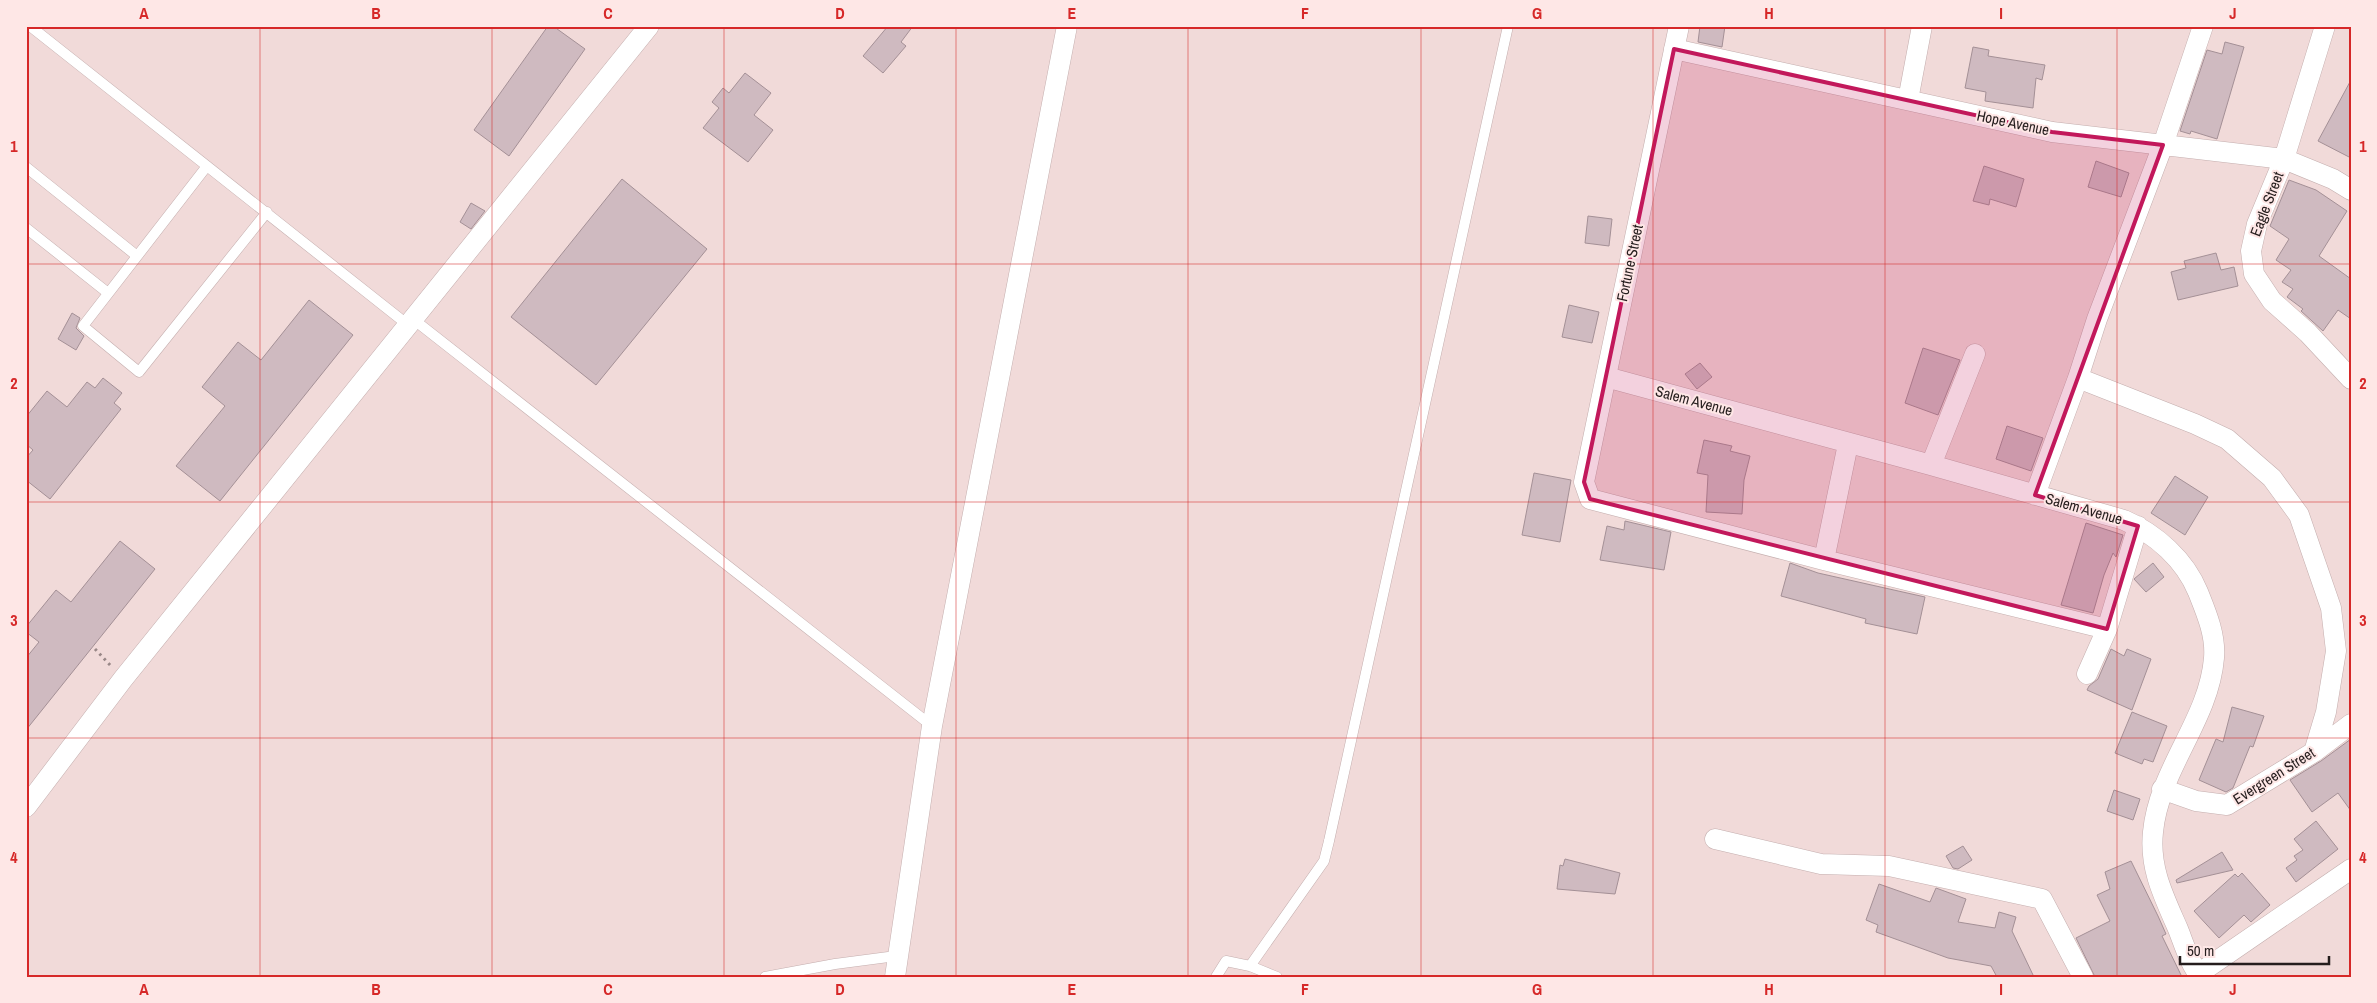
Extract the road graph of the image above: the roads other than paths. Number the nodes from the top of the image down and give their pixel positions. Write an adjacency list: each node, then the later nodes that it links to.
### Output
1 (30, 26): 13 (lane)
2 (649, 26): 20 (street)
3 (1067, 26): 33 (street)
4 (1508, 26): 40 (lane)
5 (1679, 26): 9 (street, Fortune Street)
6 (1922, 26): 10 (street)
7 (2203, 26): 11 (street)
8 (2326, 26): 12 (street, Eagle Street)
9 (1674, 49): 10 (street, Hope Avenue); 22 (street, Fortune Street)
10 (1908, 100): 11 (street, Hope Avenue)
11 (2163, 145): 12 (street, Hope Avenue); 23 (street)
12 (2284, 159): 15 (street, Hope Avenue); 24 (street, Eagle Street)
13 (207, 166): 16 (lane); 18 (lane)
14 (26, 167): 18 (lane)
15 (2351, 190)
16 (267, 212): 19 (lane); 20 (lane)
17 (26, 228): 19 (lane)
18 (137, 256): 19 (lane)
19 (108, 294)
20 (411, 322): 33 (lane); 36 (street)
21 (1975, 354): 26 (street)
22 (1606, 377): 25 (street, Salem Avenue); 29 (street, Fortune Street)
23 (2078, 378): 27 (street); 34 (street)
24 (2351, 379)
25 (1848, 444): 26 (street, Salem Avenue); 29 (street)
26 (1931, 465): 27 (street, Salem Avenue)
27 (2035, 495): 28 (street, Salem Avenue)
28 (2138, 526): 30 (street); 35 (street, Salem Avenue)
29 (1824, 560): 30 (street)
30 (2106, 629): 31 (street)
31 (2087, 674)
32 (2351, 724): 34 (street, Evergreen Street)
33 (932, 726): 39 (street)
34 (2314, 752): 35 (street, Evergreen Street)
35 (2162, 789): 41 (street, Salem Avenue)
36 (26, 807)
37 (1715, 839): 46 (street)
38 (2351, 869): 41 (street)
39 (896, 956): 42 (lane); 43 (street)
40 (1250, 966): 44 (lane); 45 (lane)
41 (2199, 975)
42 (765, 977)
43 (895, 977)
44 (1216, 977)
45 (1277, 977)
46 (2083, 977)

